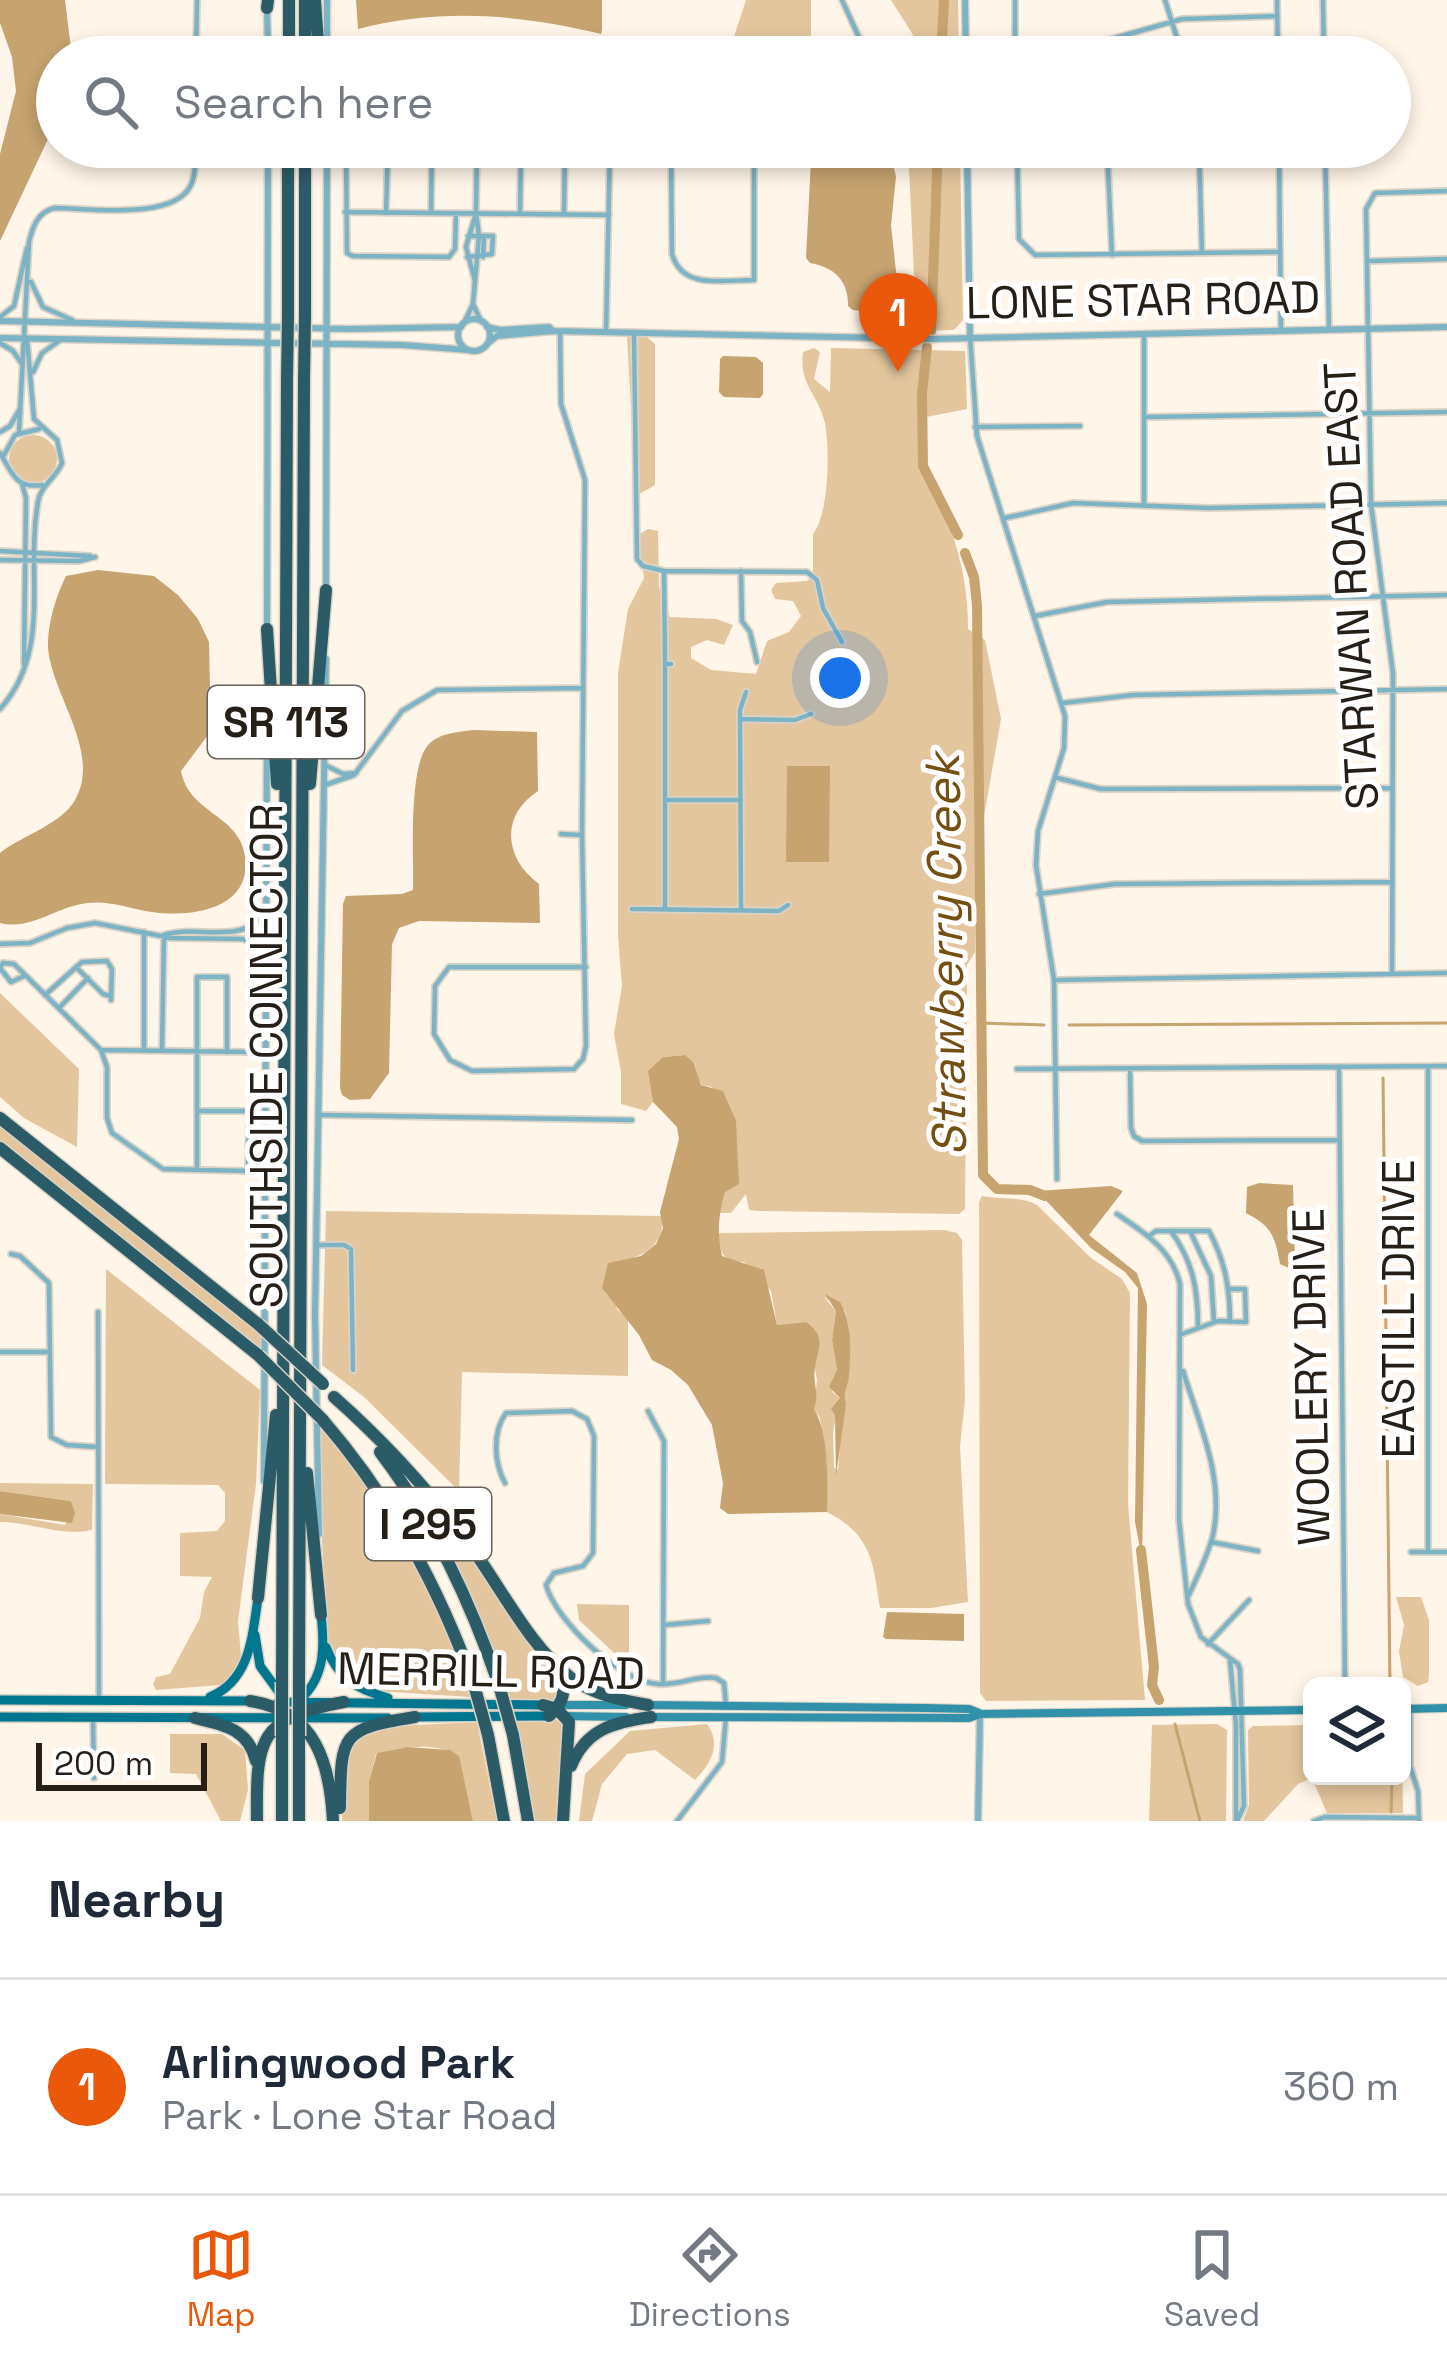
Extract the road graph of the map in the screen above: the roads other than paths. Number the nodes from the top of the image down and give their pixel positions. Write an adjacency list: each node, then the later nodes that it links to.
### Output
1 (197, 0): 15 (street)
2 (289, 0): 17 (highway)
3 (305, 0): 18 (highway)
4 (315, 0): 19 (highway)
5 (327, 0): 20 (street)
6 (842, 0): 21 (street)
7 (965, 0): 22 (street)
8 (1015, 0): 23 (street)
9 (1165, 0): 14 (street)
10 (1277, 0): 13 (street)
11 (1322, 0): 27 (street)
12 (267, 3): 16 (street)
13 (1277, 16): 14 (street); 26 (street)
14 (1173, 21): 24 (street); 25 (street)
15 (196, 36)
16 (268, 36)
17 (289, 36)
18 (305, 36)
19 (320, 36)
20 (324, 36)
21 (858, 36)
22 (966, 36)
23 (1016, 36)
24 (1121, 36)
25 (1177, 36)
26 (1277, 36)
27 (1323, 36)
28 (194, 168): 59 (street)
29 (268, 168): 75 (street)
30 (288, 168): 173 (highway, SOUTHSIDE CONNECTOR / SR 113, bridge)
31 (305, 168): 146 (highway, SOUTHSIDE CONNECTOR / SR 113, bridge)
32 (327, 168): 77 (street, SOUTHSIDE CONNECTOR)
33 (346, 168): 49 (street)
34 (387, 168): 50 (street)
35 (432, 168): 51 (street)
36 (477, 168): 53 (street)
37 (521, 168): 54 (street)
38 (565, 168): 55 (street)
39 (610, 168): 56 (street)
40 (671, 168): 41 (street)
41 (754, 168)
42 (967, 168): 85 (street)
43 (1017, 168): 62 (street)
44 (1108, 168): 62 (street)
45 (1200, 168): 61 (street)
46 (1279, 168): 60 (street)
47 (1325, 168): 79 (street)
48 (1447, 191): 66 (street, STARWAN ROAD EAST)
49 (345, 212): 50 (street); 52 (street)
50 (386, 213): 51 (street)
51 (431, 213): 52 (street)
52 (456, 213): 53 (street)
53 (476, 213): 54 (street); 57 (street); 58 (street)
54 (520, 214): 55 (street)
55 (564, 214): 56 (street)
56 (609, 215): 81 (street)
57 (468, 236): 58 (street); 63 (street)
58 (482, 236): 64 (street); 64 (street)
59 (29, 242): 67 (street); 70 (street)
60 (1280, 252): 61 (street); 82 (street)
61 (1202, 254): 62 (street)
62 (1112, 255)
63 (467, 257): 64 (street); 68 (street)
64 (481, 257): 68 (street)
65 (1447, 259): 66 (street)
66 (1369, 261): 78 (street, STARWAN ROAD EAST)
67 (28, 277): 71 (street); 72 (street)
68 (475, 281): 69 (street)
69 (472, 304): 73 (street); 74 (street)
70 (0, 319): 71 (street)
71 (28, 321): 72 (street); 86 (street)
72 (78, 322): 75 (street)
73 (484, 324): 74 (street); 80 (street, LONE STAR ROAD); 89 (street)
74 (462, 326): 77 (street); 92 (street)
75 (268, 327): 77 (street); 91 (street)
76 (1447, 327): 78 (street, LONE STAR ROAD)
77 (326, 328): 90 (street, SOUTHSIDE CONNECTOR)
78 (1370, 329): 79 (street, LONE STAR ROAD); 97 (street, STARWAN ROAD EAST)
79 (1329, 330): 82 (street, LONE STAR ROAD)
80 (557, 331): 81 (street, LONE STAR ROAD); 89 (street, LONE STAR ROAD); 129 (street)
81 (606, 331): 83 (street, LONE STAR ROAD)
82 (1281, 331): 84 (street, LONE STAR ROAD)
83 (634, 332): 85 (street, LONE STAR ROAD); 119 (street)
84 (1144, 334): 85 (street, LONE STAR ROAD); 98 (street)
85 (970, 336): 100 (street)
86 (27, 339): 87 (street); 88 (street); 93 (street); 94 (street)
87 (61, 340): 91 (street); 94 (street)
88 (0, 341): 93 (street)
89 (488, 343): 92 (street)
90 (326, 344): 91 (street); 92 (street); 121 (street, SOUTHSIDE CONNECTOR)
91 (268, 345): 125 (street)
92 (468, 350)
93 (22, 364): 95 (street)
94 (31, 377): 101 (street)
95 (21, 403): 102 (street); 103 (street)
96 (1447, 412): 97 (street)
97 (1370, 413): 98 (street); 110 (street, STARWAN ROAD EAST)
98 (1146, 417): 111 (street)
99 (1080, 426): 100 (street)
100 (975, 427): 112 (street)
101 (45, 430): 103 (street); 107 (street)
102 (0, 432)
103 (19, 432): 104 (street)
104 (11, 439): 105 (street); 106 (street)
105 (0, 441)
106 (2, 457): 108 (street)
107 (49, 482): 108 (street); 115 (street)
108 (22, 484): 114 (street)
109 (1447, 503): 110 (street)
110 (1371, 504): 111 (street); 123 (street, STARWAN ROAD EAST)
111 (1144, 506): 112 (street)
112 (1004, 519): 124 (street)
113 (0, 551): 114 (street)
114 (25, 551): 115 (street); 117 (street)
115 (35, 551): 118 (street); 118 (street)
116 (0, 560): 117 (street)
117 (25, 560): 118 (street); 128 (street)
118 (35, 560): 128 (street)
119 (664, 571): 120 (street); 142 (street)
120 (741, 571): 126 (street); 127 (street)
121 (326, 590): 137 (street, SOUTHSIDE CONNECTOR); 146 (highway)
122 (1447, 595): 123 (street)
123 (1382, 596): 124 (street); 132 (street, STARWAN ROAD EAST)
124 (1035, 616): 133 (street)
125 (267, 629): 153 (street); 173 (highway)
126 (842, 642)
127 (757, 662)
128 (25, 670): 134 (street)
129 (582, 688): 138 (street); 145 (street)
130 (1447, 689): 132 (street)
131 (746, 692): 136 (street)
132 (1392, 693): 133 (street); 141 (street, STARWAN ROAD EAST)
133 (1063, 704): 139 (street)
134 (1, 707)
135 (811, 714): 136 (street)
136 (740, 719): 143 (street)
137 (325, 765): 138 (street); 140 (street, SOUTHSIDE CONNECTOR)
138 (356, 773): 140 (street)
139 (1056, 777): 141 (street); 148 (street)
140 (325, 785): 181 (street, SOUTHSIDE CONNECTOR)
141 (1392, 788): 147 (street, STARWAN ROAD EAST)
142 (665, 800): 143 (street); 151 (street)
143 (740, 800): 152 (street)
144 (561, 834): 145 (street)
145 (582, 835): 159 (street)
146 (303, 838): 207 (highway, SOUTHSIDE CONNECTOR / SR 113)
147 (1392, 882): 148 (street); 161 (street, STARWAN ROAD EAST)
148 (1039, 894): 164 (street)
149 (788, 905): 152 (street)
150 (632, 909): 151 (street)
151 (665, 909): 152 (street)
152 (741, 910)
153 (266, 911): 155 (street); 157 (street)
154 (144, 932): 155 (street); 156 (street); 168 (street)
155 (164, 935): 157 (street); 169 (street)
156 (0, 944)
157 (266, 960): 215 (street)
158 (76, 967): 163 (street); 163 (street); 165 (street)
159 (586, 967): 159 (street)
160 (1447, 973): 161 (street)
161 (1392, 974): 164 (street)
162 (24, 976): 165 (street)
163 (88, 978): 166 (street)
164 (1054, 980): 178 (street)
165 (45, 995): 166 (street)
166 (59, 1008): 167 (street)
167 (101, 1050): 168 (street); 186 (street)
168 (144, 1050): 169 (street)
169 (162, 1051): 170 (street)
170 (197, 1051): 171 (street); 171 (street); 180 (street)
171 (227, 1052): 172 (street)
172 (252, 1052)
173 (284, 1065): 199 (highway, SOUTHSIDE CONNECTOR / SR 113)
174 (1428, 1066): 175 (street); 176 (street); 213 (street, EASTILL DRIVE)
175 (1447, 1066)
176 (1339, 1067): 179 (street); 184 (street, WOOLERY DRIVE)
177 (1017, 1069): 178 (street)
178 (1056, 1069): 179 (street); 187 (street)
179 (1130, 1069): 184 (street)
180 (197, 1111): 186 (street); 186 (street)
181 (319, 1115): 183 (street); 192 (street, SOUTHSIDE CONNECTOR)
182 (0, 1118): 205 (highway, I 295, bridge)
183 (632, 1120)
184 (1339, 1140): 225 (street, WOOLERY DRIVE)
185 (0, 1148): 260 (highway, I 295, bridge)
186 (196, 1169)
187 (1057, 1179)
188 (1117, 1214): 191 (street)
189 (1171, 1231): 190 (street); 191 (street); 198 (street)
190 (1190, 1231): 194 (street); 196 (street)
191 (1149, 1236): 200 (street)
192 (316, 1245): 204 (street); 218 (street, SOUTHSIDE CONNECTOR)
193 (11, 1254): 202 (street)
194 (1229, 1289): 197 (street); 197 (street)
195 (98, 1312): 208 (street)
196 (1214, 1322): 197 (street); 198 (street)
197 (1230, 1322)
198 (1198, 1328): 200 (street)
199 (283, 1330): 215 (highway); 257 (highway, SOUTHSIDE CONNECTOR / SR 113, bridge)
200 (1182, 1334): 203 (street)
201 (0, 1352): 202 (street)
202 (49, 1352): 208 (street)
203 (1181, 1365): 210 (street); 217 (street)
204 (353, 1370)
205 (334, 1396): 224 (highway); 261 (highway, I 295, bridge)
206 (648, 1411): 221 (street)
207 (300, 1435): 218 (highway); 258 (highway, SOUTHSIDE CONNECTOR / SR 113, bridge)
208 (98, 1447): 228 (street)
209 (505, 1483): 226 (street)
210 (1211, 1543): 211 (street); 217 (street)
211 (1258, 1551)
212 (1411, 1552): 213 (street)
213 (1428, 1552): 214 (street)
214 (1447, 1552)
215 (257, 1598): 219 (main road)
216 (1249, 1600): 223 (street)
217 (1188, 1602): 223 (street)
218 (321, 1615): 222 (main road)
219 (255, 1617): 229 (main road); 236 (main road)
220 (708, 1622): 221 (street)
221 (664, 1625): 226 (street)
222 (324, 1642): 232 (main road); 236 (main road)
223 (1208, 1644): 238 (street)
224 (546, 1653): 237 (highway); 242 (highway)
225 (1346, 1677)
226 (663, 1684): 241 (street)
227 (0, 1700): 228 (main road)
228 (99, 1700): 229 (main road); 245 (main road)
229 (187, 1701): 230 (main road)
230 (250, 1701): 236 (highway); 247 (main road)
231 (344, 1702): 232 (main road, MERRILL ROAD); 236 (highway)
232 (402, 1703): 237 (main road, MERRILL ROAD)
233 (872, 1707): 241 (main road, MERRILL ROAD); 243 (main road, MERRILL ROAD); 249 (main road)
234 (1411, 1708): 235 (main road)
235 (1447, 1708)
236 (291, 1710): 246 (main road, MERRILL ROAD); 248 (main road, MERRILL ROAD); 250 (highway); 259 (highway)
237 (555, 1710): 242 (main road, MERRILL ROAD); 246 (main road, MERRILL ROAD); 252 (highway)
238 (1238, 1710): 239 (main road, MERRILL ROAD); 243 (main road, MERRILL ROAD); 265 (street)
239 (1303, 1710)
240 (709, 1712): 241 (main road, MERRILL ROAD); 242 (main road, MERRILL ROAD); 242 (main road, MERRILL ROAD)
241 (726, 1712): 242 (main road); 249 (main road, MERRILL ROAD); 263 (street)
242 (653, 1713): 252 (highway)
243 (980, 1714): 249 (main road, MERRILL ROAD); 264 (street)
244 (0, 1717): 245 (main road, MERRILL ROAD)
245 (20, 1717): 247 (main road, MERRILL ROAD)
246 (415, 1717): 259 (highway)
247 (93, 1718): 248 (main road, MERRILL ROAD); 253 (street)
248 (195, 1718): 250 (highway)
249 (798, 1718)
250 (257, 1768): 256 (highway)
251 (1411, 1769): 255 (street)
252 (568, 1773): 262 (highway)
253 (94, 1778)
254 (1352, 1819): 255 (street); 266 (street)
255 (1419, 1819)
256 (257, 1821)
257 (282, 1821)
258 (299, 1821)
259 (334, 1821)
260 (503, 1821)
261 (528, 1821)
262 (563, 1821)
263 (677, 1821)
264 (978, 1821)
265 (1237, 1821)
266 (1315, 1821)

